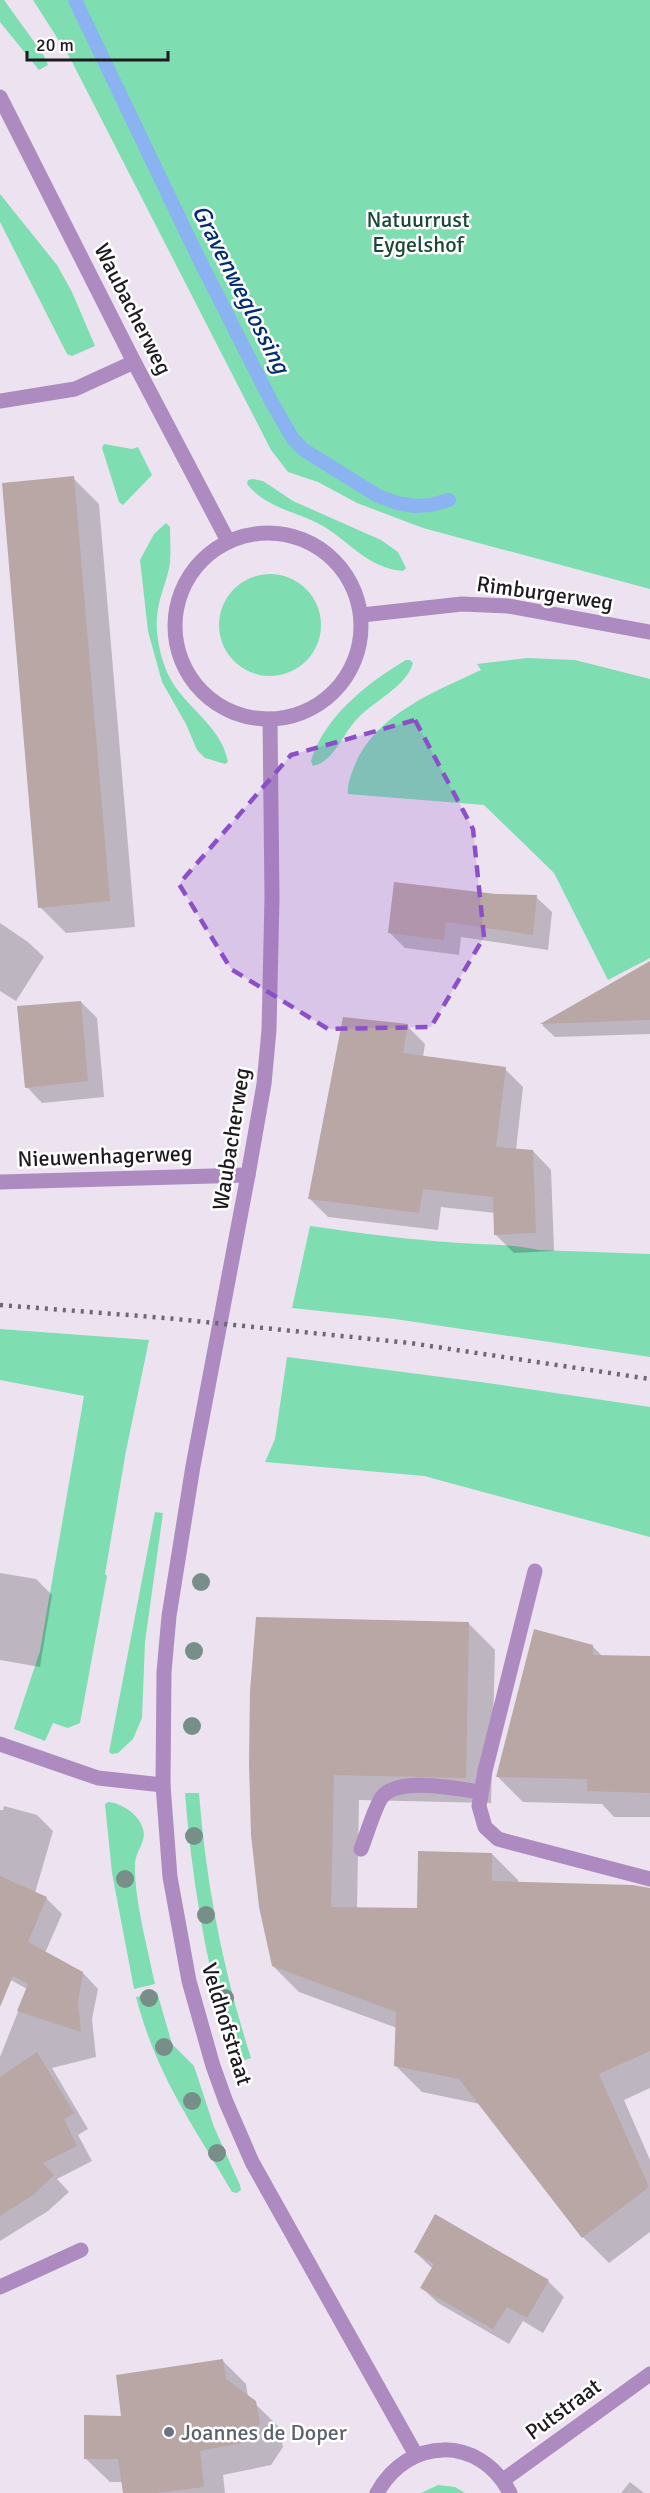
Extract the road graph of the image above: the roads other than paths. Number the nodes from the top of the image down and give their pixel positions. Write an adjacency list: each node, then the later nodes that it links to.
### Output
1 (0, 97): 2 (street, Waubacherweg)
2 (134, 362): 3 (street); 4 (street, Waubacherweg)
3 (0, 401)
4 (228, 541): 5 (street); 7 (street)
5 (362, 615): 6 (street, Rimburgerweg); 7 (street)
6 (650, 632)
7 (270, 719): 8 (street, Waubacherweg)
8 (248, 1175): 9 (street, Nieuwenhagerweg); 10 (street, Waubacherweg)
9 (0, 1182)
10 (177, 1560): 13 (street, Veldhofstraat)
11 (535, 1571): 14 (street)
12 (0, 1743): 13 (street)
13 (163, 1785): 20 (street, Veldhofstraat)
14 (481, 1792): 15 (street); 16 (street)
15 (361, 1849)
16 (650, 1878)
17 (81, 2250): 18 (street)
18 (0, 2287)
19 (650, 2374): 21 (street, Putstraat)
20 (416, 2455): 21 (street); 22 (street)
21 (506, 2487)
22 (377, 2493)

